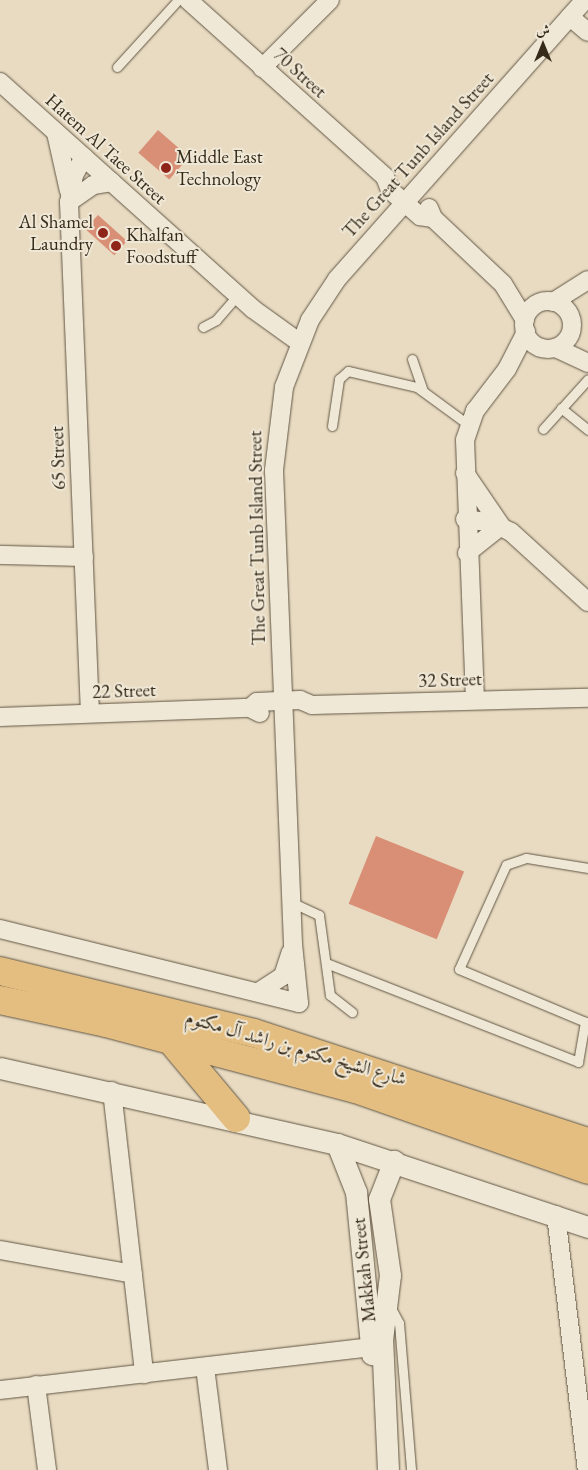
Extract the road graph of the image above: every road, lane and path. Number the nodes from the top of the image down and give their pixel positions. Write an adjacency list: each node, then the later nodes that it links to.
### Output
1 (178, 0): 6 (lane)
2 (188, 0): 7 (street, 70 Street)
3 (330, 0): 7 (street)
4 (581, 10): 5 (street); 13 (street, The Great Tunb Island Street)
5 (588, 32)
6 (117, 67)
7 (267, 72): 13 (street, 70 Street)
8 (0, 82): 9 (street, Hatem Al Taee Street)
9 (56, 133): 10 (street, Hatem Al Taee Street); 12 (street, 65 Street)
10 (84, 157): 11 (street, Hatem Al Taee Street); 12 (street, 65 Street)
11 (112, 182): 12 (street); 16 (street, Hatem Al Taee Street)
12 (69, 198): 37 (street, 65 Street)
13 (408, 198): 15 (street, 70 Street); 21 (street, The Great Tunb Island Street)
14 (588, 282): 17 (street); 18 (street)
15 (503, 284): 17 (street, 70 Street); 19 (street, 70 Street)
16 (238, 295): 20 (lane); 21 (street, Hatem Al Taee Street)
17 (547, 302): 18 (street, 70 Street); 19 (street)
18 (571, 323): 22 (street); 23 (street)
19 (525, 326): 22 (street, 70 Street); 26 (street)
20 (203, 327)
21 (300, 342): 43 (street, The Great Tunb Island Street)
22 (551, 348): 25 (street, 70 Street); 26 (street)
23 (588, 359)
24 (412, 360): 28 (lane)
25 (588, 363)
26 (507, 369): 30 (street)
27 (588, 378): 29 (lane)
28 (422, 391): 30 (lane); 31 (lane)
29 (562, 408): 32 (lane); 33 (lane)
30 (469, 425): 34 (street)
31 (332, 426)
32 (543, 429)
33 (588, 430)
34 (463, 469): 35 (street); 36 (street)
35 (465, 519): 36 (street); 38 (street)
36 (501, 526): 38 (street); 40 (street)
37 (83, 551): 39 (street); 44 (street, 65 Street)
38 (467, 554): 42 (street)
39 (0, 555)
40 (588, 602)
41 (588, 698): 42 (street, 32 Street)
42 (475, 700): 43 (street, 32 Street)
43 (281, 707): 44 (street, 22 Street); 47 (street, The Great Tunb Island Street)
44 (90, 713): 45 (street, 22 Street)
45 (0, 718)
46 (588, 868): 55 (lane)
47 (291, 902): 49 (street, The Great Tunb Island Street); 50 (lane)
48 (0, 929): 52 (street)
49 (292, 944): 52 (street, The Great Tunb Island Street); 52 (street, The Great Tunb Island Street)
50 (326, 963): 54 (lane); 55 (lane)
51 (0, 971): 61 (main road, شارع الشيخ مكتوم بن راشد آل مكتوم)
52 (260, 991)
53 (0, 1000): 56 (main road, شارع الشيخ مكتوم بن راشد آل مكتوم)
54 (352, 1012)
55 (587, 1022)
56 (170, 1039): 59 (main road); 65 (main road, شارع الشيخ مكتوم بن راشد آل مكتوم)
57 (0, 1068): 58 (street)
58 (112, 1091): 59 (street); 69 (street)
59 (236, 1118): 63 (street)
60 (588, 1130): 61 (lane)
61 (556, 1131): 62 (main road, شارع الشيخ مكتوم بن راشد آل مكتوم)
62 (588, 1142)
63 (337, 1144): 64 (street); 71 (street, Makkah Street)
64 (394, 1160): 66 (street); 70 (street, Makkah Street)
65 (588, 1170)
66 (556, 1215): 67 (street); 76 (street)
67 (588, 1228)
68 (0, 1250): 69 (street)
69 (133, 1274): 73 (street)
70 (389, 1305): 71 (street, Makkah Street); 80 (lane)
71 (377, 1347): 72 (street); 79 (street, Makkah Street)
72 (205, 1367): 73 (street); 78 (street)
73 (144, 1374): 74 (street)
74 (36, 1385): 75 (street); 77 (street)
75 (0, 1390)
76 (584, 1423): 81 (street)
77 (46, 1470)
78 (218, 1470)
79 (388, 1470)
80 (411, 1470)
81 (587, 1470)

